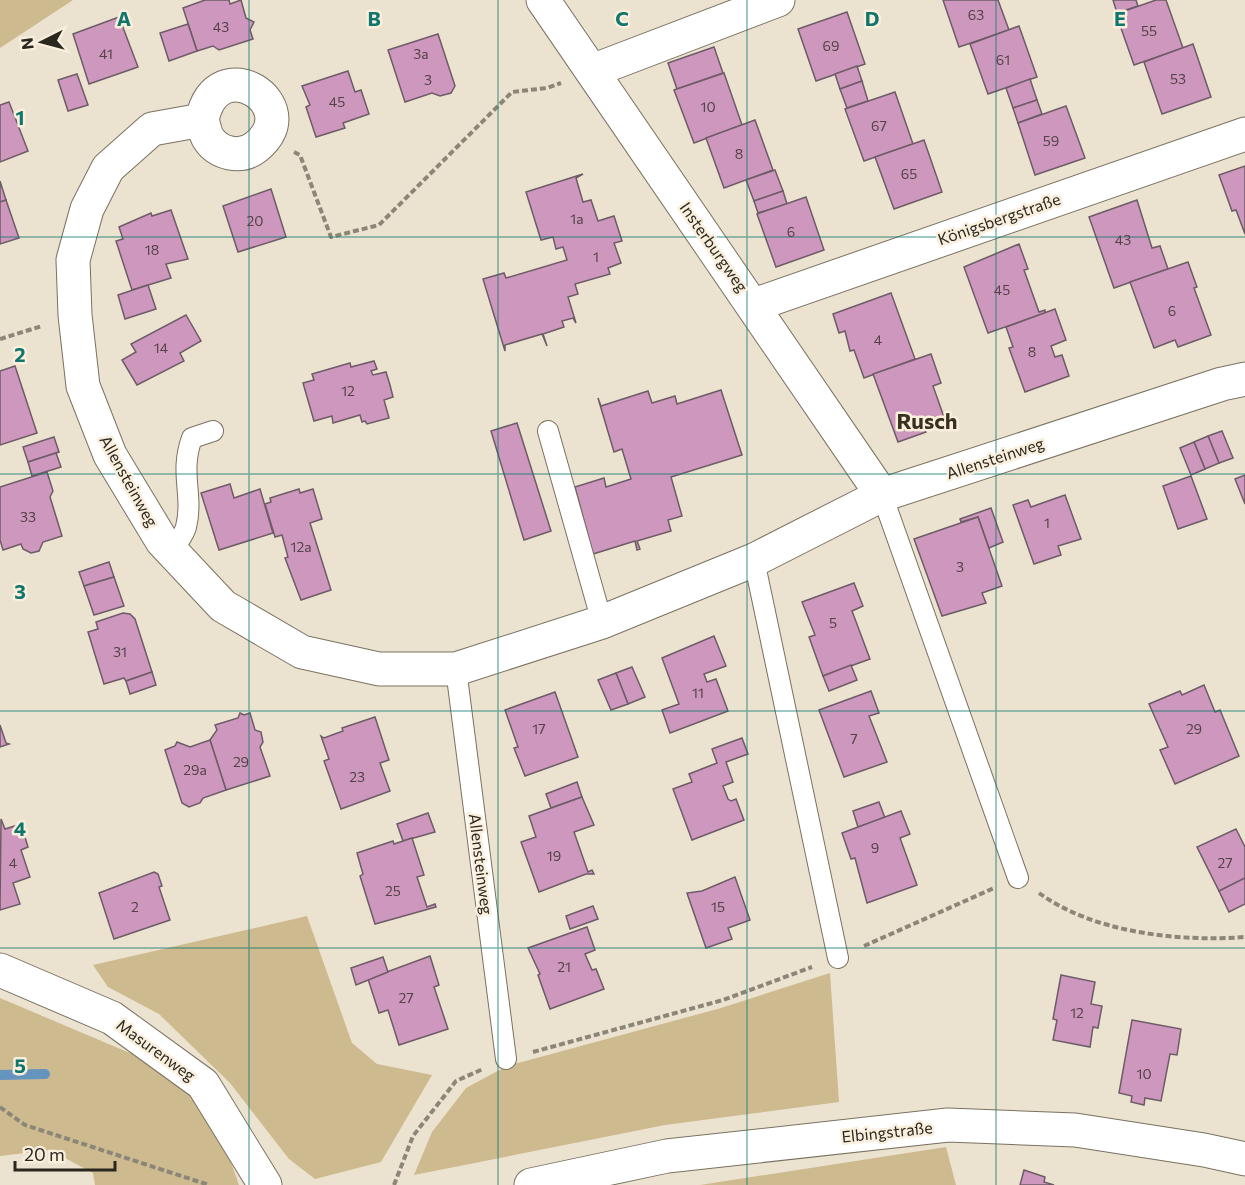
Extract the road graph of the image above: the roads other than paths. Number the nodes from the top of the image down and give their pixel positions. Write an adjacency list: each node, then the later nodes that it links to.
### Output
1 (543, 0): 3 (street, Insterburgweg)
2 (778, 0): 3 (street)
3 (592, 70): 6 (street, Insterburgweg)
4 (202, 120): 4 (street); 11 (street, Allensteinweg)
5 (1245, 134): 6 (street, Königsbergstraße)
6 (754, 305): 10 (street, Insterburgweg)
7 (1245, 379): 10 (street, Allensteinweg)
8 (213, 431): 11 (lane)
9 (548, 431): 13 (lane)
10 (882, 495): 12 (street, Allensteinweg); 15 (lane)
11 (172, 552): 14 (street, Allensteinweg)
12 (754, 560): 13 (street, Allensteinweg); 16 (lane)
13 (602, 622): 14 (street, Allensteinweg)
14 (456, 669): 18 (lane, Allensteinweg)
15 (1018, 878)
16 (838, 958)
17 (0, 970): 20 (street, Masurenweg)
18 (506, 1059)
19 (1245, 1159): 21 (street, Elbingstraße)
20 (265, 1185)
21 (531, 1185)

